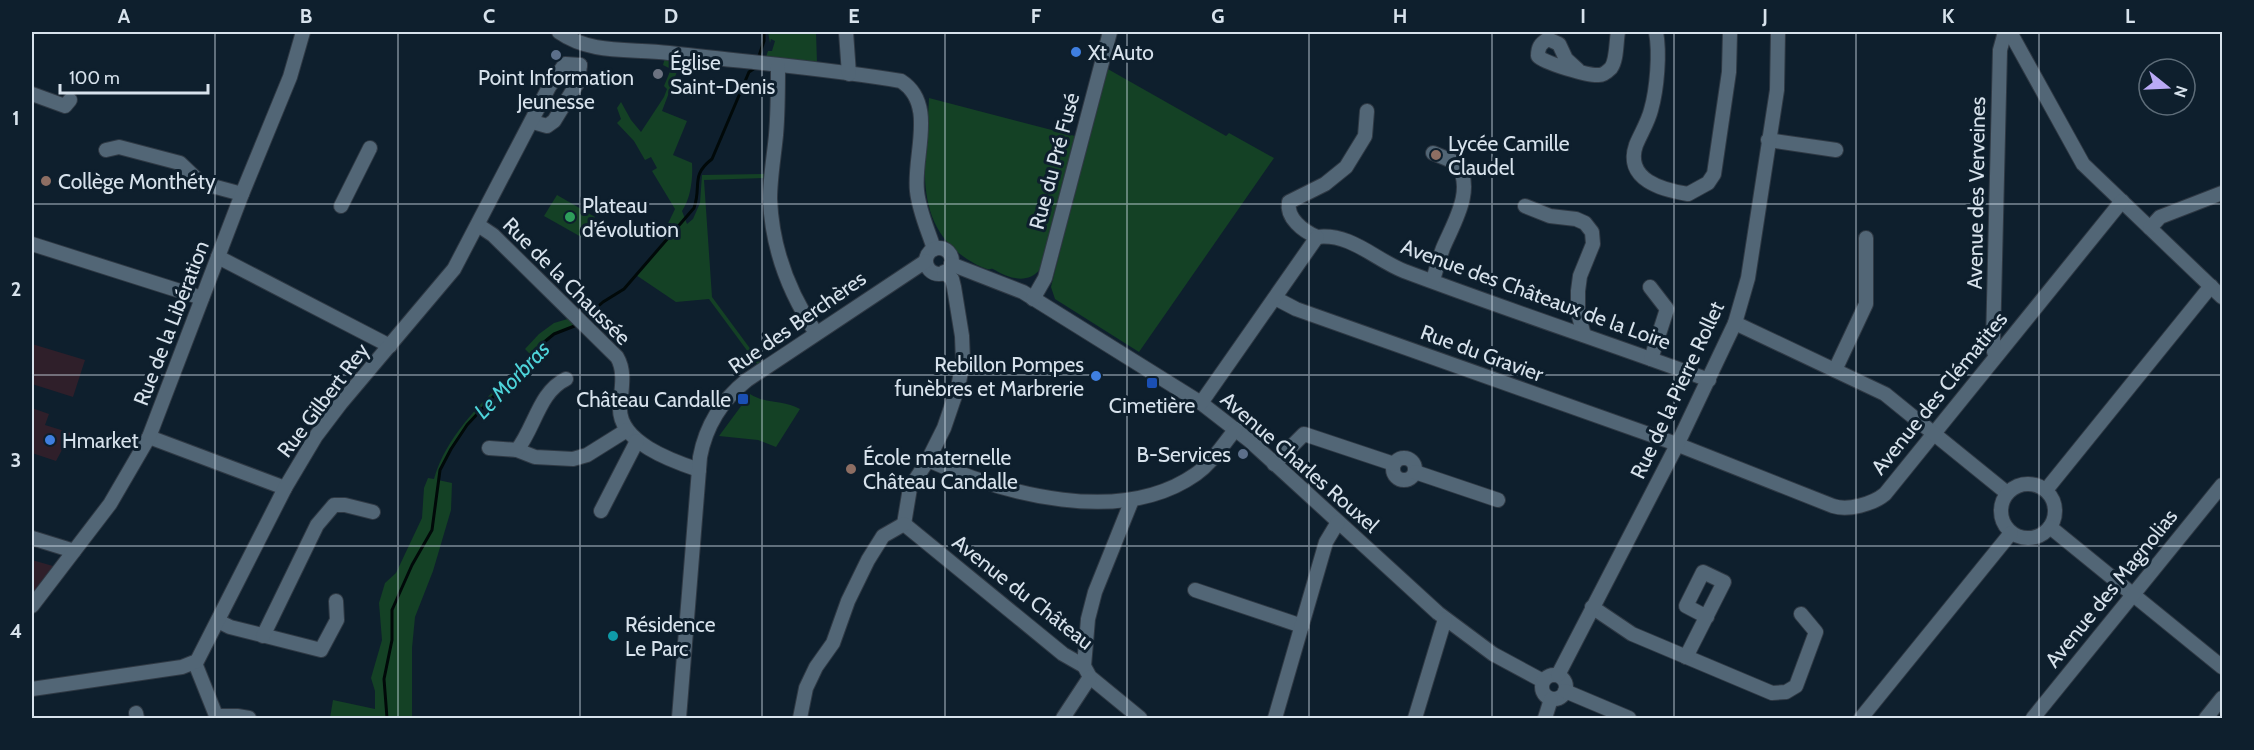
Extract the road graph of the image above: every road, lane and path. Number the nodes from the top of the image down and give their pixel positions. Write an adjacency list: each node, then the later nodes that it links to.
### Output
1 (303, 32): 26 (street, Rue de la Libération)
2 (559, 32): 11 (street)
3 (846, 32): 15 (street)
4 (1110, 32): 45 (street, Rue du Pré Fusé)
5 (1618, 32): 14 (street)
6 (1656, 32): 7 (street)
7 (1730, 32)
8 (1778, 32): 20 (street, Rue de la Pierre Rollet)
9 (2005, 32): 50 (street, Avenue des Verveines)
10 (2010, 32): 27 (street)
11 (599, 49): 12 (street, Rue Gilbert Rey); 13 (street)
12 (580, 64): 19 (street, Rue Gilbert Rey); 19 (street)
13 (778, 66): 15 (street); 47 (street)
14 (1578, 70)
15 (849, 74): 35 (street)
16 (32, 94): 17 (street)
17 (70, 100)
18 (1367, 111): 32 (street)
19 (533, 122): 30 (street, Rue Gilbert Rey)
20 (1768, 140): 23 (street); 46 (street, Rue de la Pierre Rollet)
21 (370, 148): 28 (street)
22 (106, 150): 26 (street)
23 (1836, 150)
24 (1433, 153): 39 (street)
25 (2223, 193): 31 (street)
26 (242, 194): 36 (street, Rue de la Libération)
27 (2122, 201): 31 (street); 50 (street, Avenue des Clématites)
28 (341, 206)
29 (1525, 206): 48 (street)
30 (478, 225): 49 (street, Rue Gilbert Rey); 57 (street, Rue de la Chaussée)
31 (2150, 228): 40 (street)
32 (1317, 237): 39 (street, Avenue des Châteaux de la Loire); 44 (street)
33 (1866, 238): 52 (street)
34 (32, 244): 43 (street)
35 (934, 249): 37 (street); 38 (street)
36 (218, 257): 43 (street, Rue de la Libération); 49 (street)
37 (926, 261): 38 (street); 47 (street, Rue des Berchères)
38 (948, 268): 45 (street, Avenue Charles Rouxel); 64 (street)
39 (1433, 280): 48 (street, Avenue des Châteaux de la Loire)
40 (2211, 286): 42 (street); 69 (street)
41 (1650, 287): 51 (street)
42 (2223, 297)
43 (202, 298): 59 (street, Rue de la Libération)
44 (1275, 298): 55 (street); 61 (street, Rue du Gravier)
45 (1034, 299): 55 (street, Avenue Charles Rouxel)
46 (1735, 323): 52 (street); 54 (street, Rue de la Pierre Rollet)
47 (816, 333): 66 (street, Rue des Berchères)
48 (1584, 335): 51 (street, Avenue des Châteaux de la Loire)
49 (390, 346): 68 (street, Rue Gilbert Rey)
50 (1997, 355): 58 (street, Avenue des Clématites)
51 (1651, 359): 54 (street, Avenue des Châteaux de la Loire)
52 (1835, 370): 58 (street)
53 (567, 379): 63 (street)
54 (1709, 380): 61 (street, Rue de la Pierre Rollet)
55 (1201, 403): 56 (street, Avenue Charles Rouxel)
56 (1236, 429): 65 (street, Avenue Charles Rouxel); 71 (street)
57 (627, 430): 60 (street, Rue de la Chaussée); 63 (street)
58 (1934, 433): 61 (street, Avenue des Clématites); 70 (street)
59 (149, 437): 68 (street); 80 (street, Rue de la Libération)
60 (637, 441): 66 (street, Rue de la Chaussée); 73 (street)
61 (1677, 445): 85 (street, Rue de la Pierre Rollet)
62 (489, 448): 63 (street)
63 (517, 450)
64 (928, 460): 71 (street); 76 (street)
65 (1274, 464): 72 (street); 75 (street, Avenue Charles Rouxel)
66 (699, 470): 104 (street, Rue des Berchères)
67 (2223, 485): 82 (street, Avenue des Magnolias)
68 (285, 488): 89 (street, Rue Gilbert Rey)
69 (2046, 490): 70 (street); 77 (street)
70 (2007, 493): 78 (street)
71 (1132, 500): 95 (street)
72 (1498, 501)
73 (601, 511)
74 (373, 512): 91 (street)
75 (1338, 522): 88 (street, Avenue Charles Rouxel); 90 (street)
76 (904, 524): 95 (street, Avenue du Château); 105 (street)
77 (2050, 527): 78 (street); 82 (street)
78 (2011, 533): 112 (street)
79 (32, 538): 80 (street)
80 (74, 551): 84 (street, Rue de la Libération)
81 (1195, 590): 90 (street)
82 (2133, 594): 94 (street); 113 (street, Avenue des Magnolias)
83 (336, 601): 91 (street)
84 (32, 606)
85 (1592, 607): 92 (street); 96 (street, Rue de la Pierre Rollet)
86 (1801, 614): 92 (street)
87 (1707, 616): 92 (street)
88 (1445, 619): 97 (street, Avenue Charles Rouxel); 109 (street)
89 (218, 621): 91 (street); 93 (street, Rue Gilbert Rey)
90 (1302, 626): 108 (street)
91 (263, 636)
92 (1686, 657)
93 (195, 663): 98 (street); 102 (street)
94 (2223, 667)
95 (1087, 671): 106 (street); 107 (street, Avenue du Château)
96 (1558, 675): 97 (street); 99 (street)
97 (1543, 681): 101 (street)
98 (32, 689)
99 (1565, 692): 101 (street); 111 (street)
100 (2223, 698): 114 (street)
101 (1551, 699): 110 (street)
102 (216, 717): 103 (street)
103 (249, 718)
104 (680, 718)
105 (800, 718)
106 (1063, 718)
107 (1140, 718)
108 (1275, 718)
109 (1415, 718)
110 (1545, 718)
111 (1629, 718)
112 (1861, 718)
113 (2033, 718)
114 (2206, 718)

